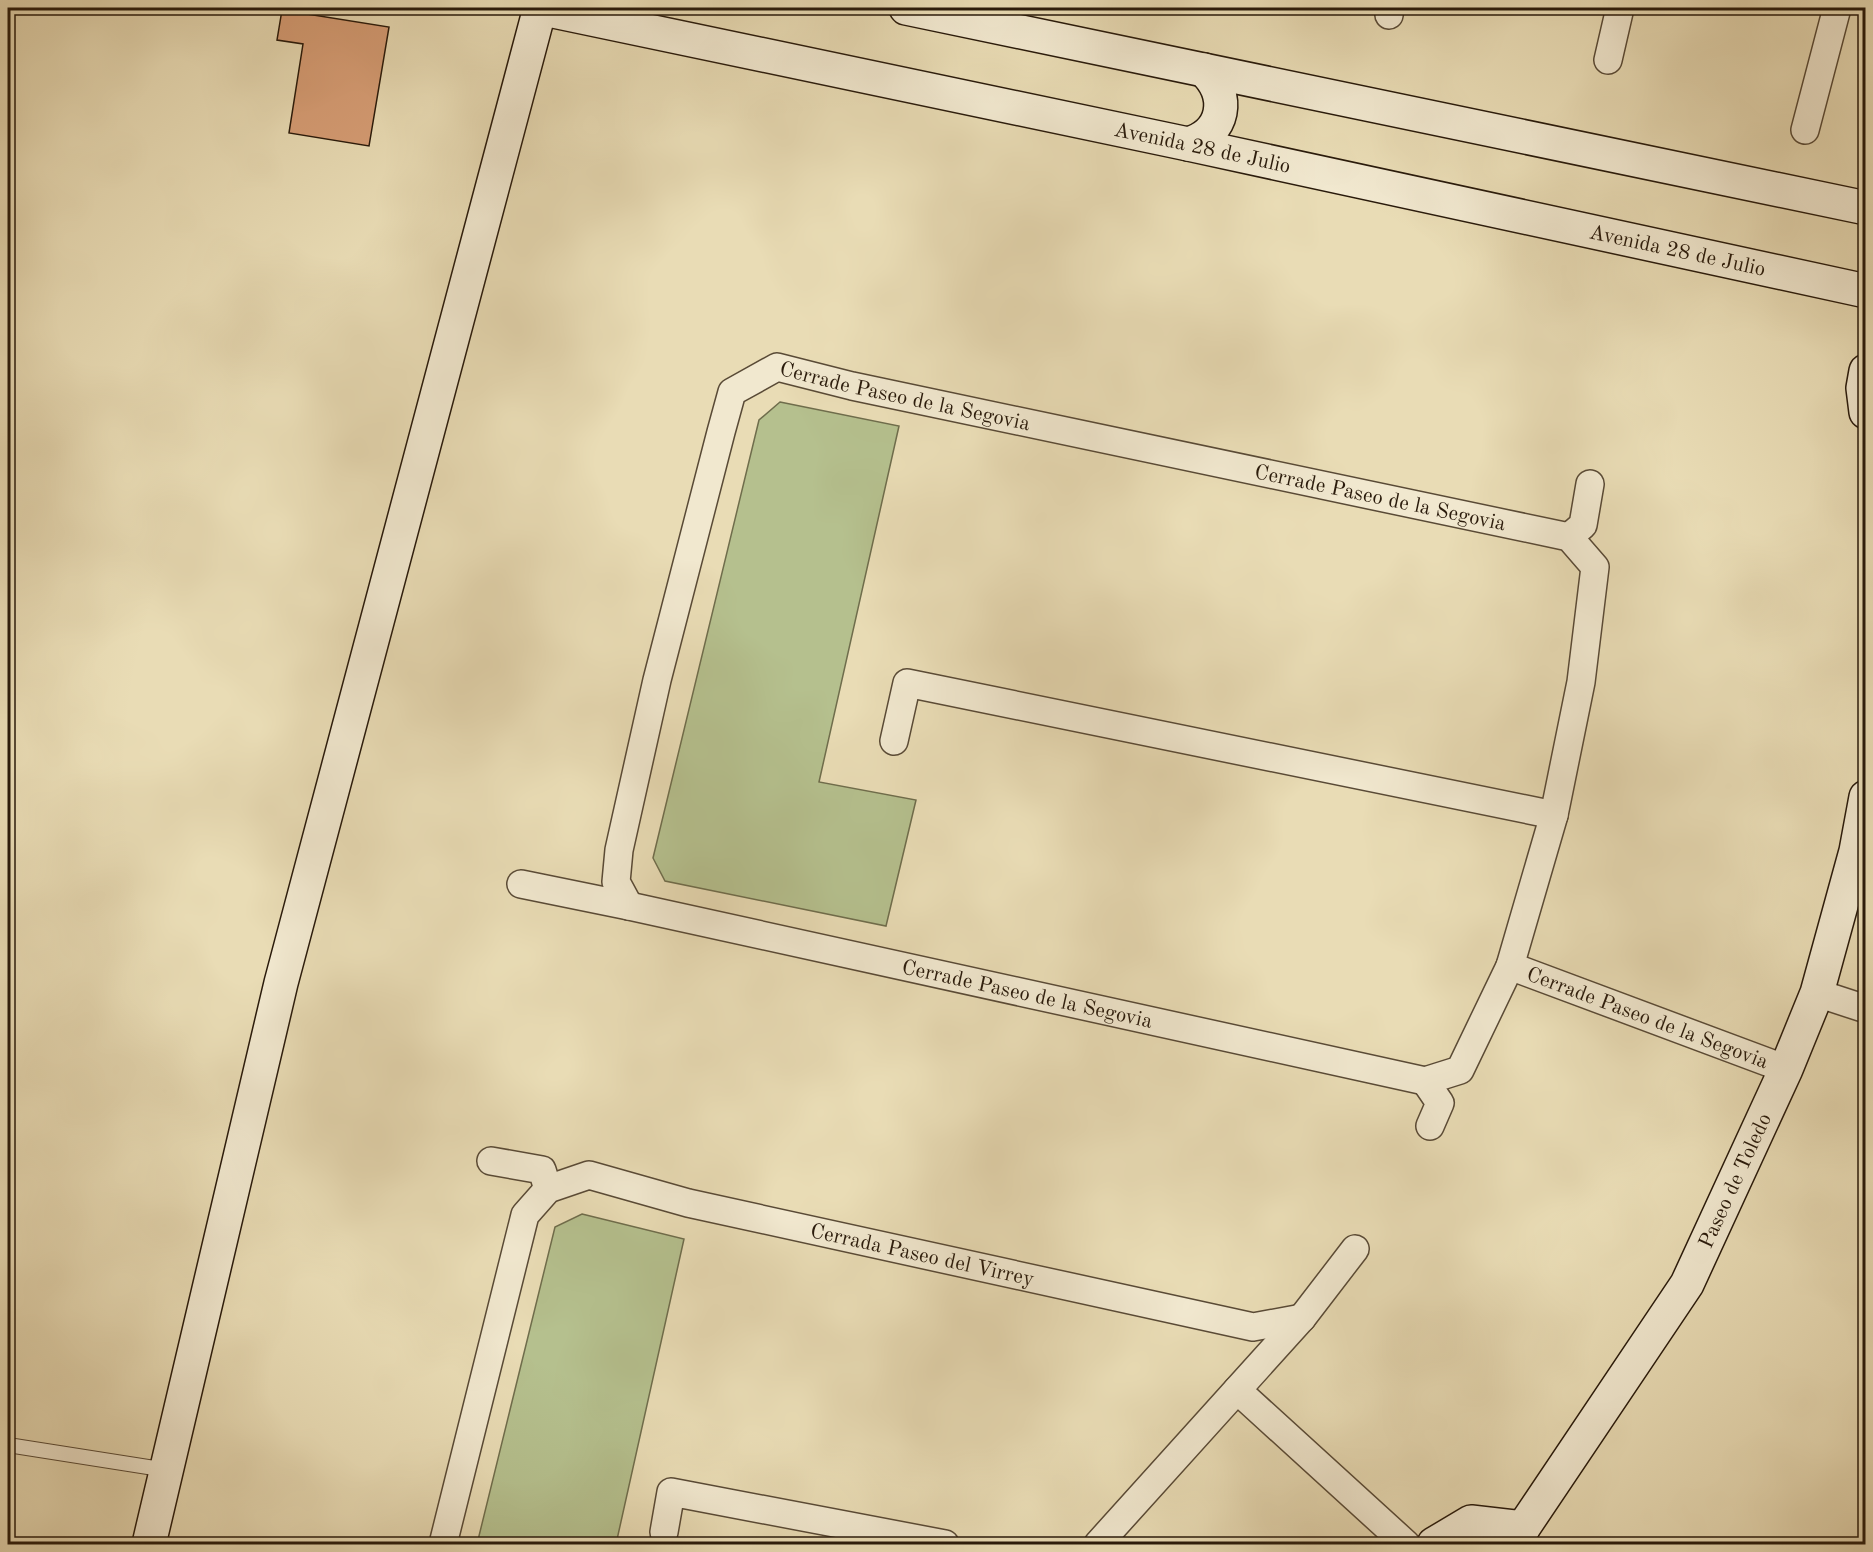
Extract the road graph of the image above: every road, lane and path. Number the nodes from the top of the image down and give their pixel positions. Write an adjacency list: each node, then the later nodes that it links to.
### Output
1 (540, 8): 8 (main road, Avenida 28 de Julio); 32 (main road)
2 (906, 8): 6 (main road)
3 (1620, 8): 5 (street)
4 (1837, 8): 7 (street)
5 (1608, 60)
6 (1203, 70): 8 (main road); 9 (main road)
7 (1805, 130)
8 (1188, 144): 10 (main road, Avenida 28 de Julio)
9 (1866, 208)
10 (1866, 291)
11 (1866, 371): 12 (main road)
12 (1866, 412)
13 (1590, 484): 14 (street)
14 (1569, 537): 17 (street, Cerrade Paseo de la Segovia); 19 (street, Cerrade Paseo de la Segovia)
15 (894, 741): 17 (street)
16 (1866, 797): 21 (main road, Paseo de Toledo)
17 (1554, 815): 20 (street, Cerrade Paseo de la Segovia)
18 (521, 884): 19 (street, Cerrade Paseo de la Segovia)
19 (629, 906): 24 (street, Cerrade Paseo de la Segovia)
20 (1510, 966): 23 (street, Cerrade Paseo de la Segovia); 24 (street, Cerrade Paseo de la Segovia)
21 (1817, 993): 22 (street); 23 (main road, Paseo de Toledo)
22 (1866, 1009)
23 (1786, 1069): 34 (main road, Paseo de Toledo)
24 (1425, 1081): 25 (street)
25 (1431, 1126)
26 (491, 1161): 27 (street)
27 (548, 1189): 29 (street, Cerrada Paseo del Virrey); 36 (street, Cerrada Paseo del Virrey)
28 (1355, 1249): 29 (street)
29 (1302, 1318): 30 (street)
30 (1237, 1390): 38 (street); 39 (street)
31 (8, 1445): 32 (lane)
32 (167, 1470): 35 (main road)
33 (664, 1532): 37 (street)
34 (1526, 1536): 40 (main road)
35 (150, 1545)
36 (443, 1545)
37 (945, 1545)
38 (1098, 1545)
39 (1406, 1545)
40 (1434, 1545)

